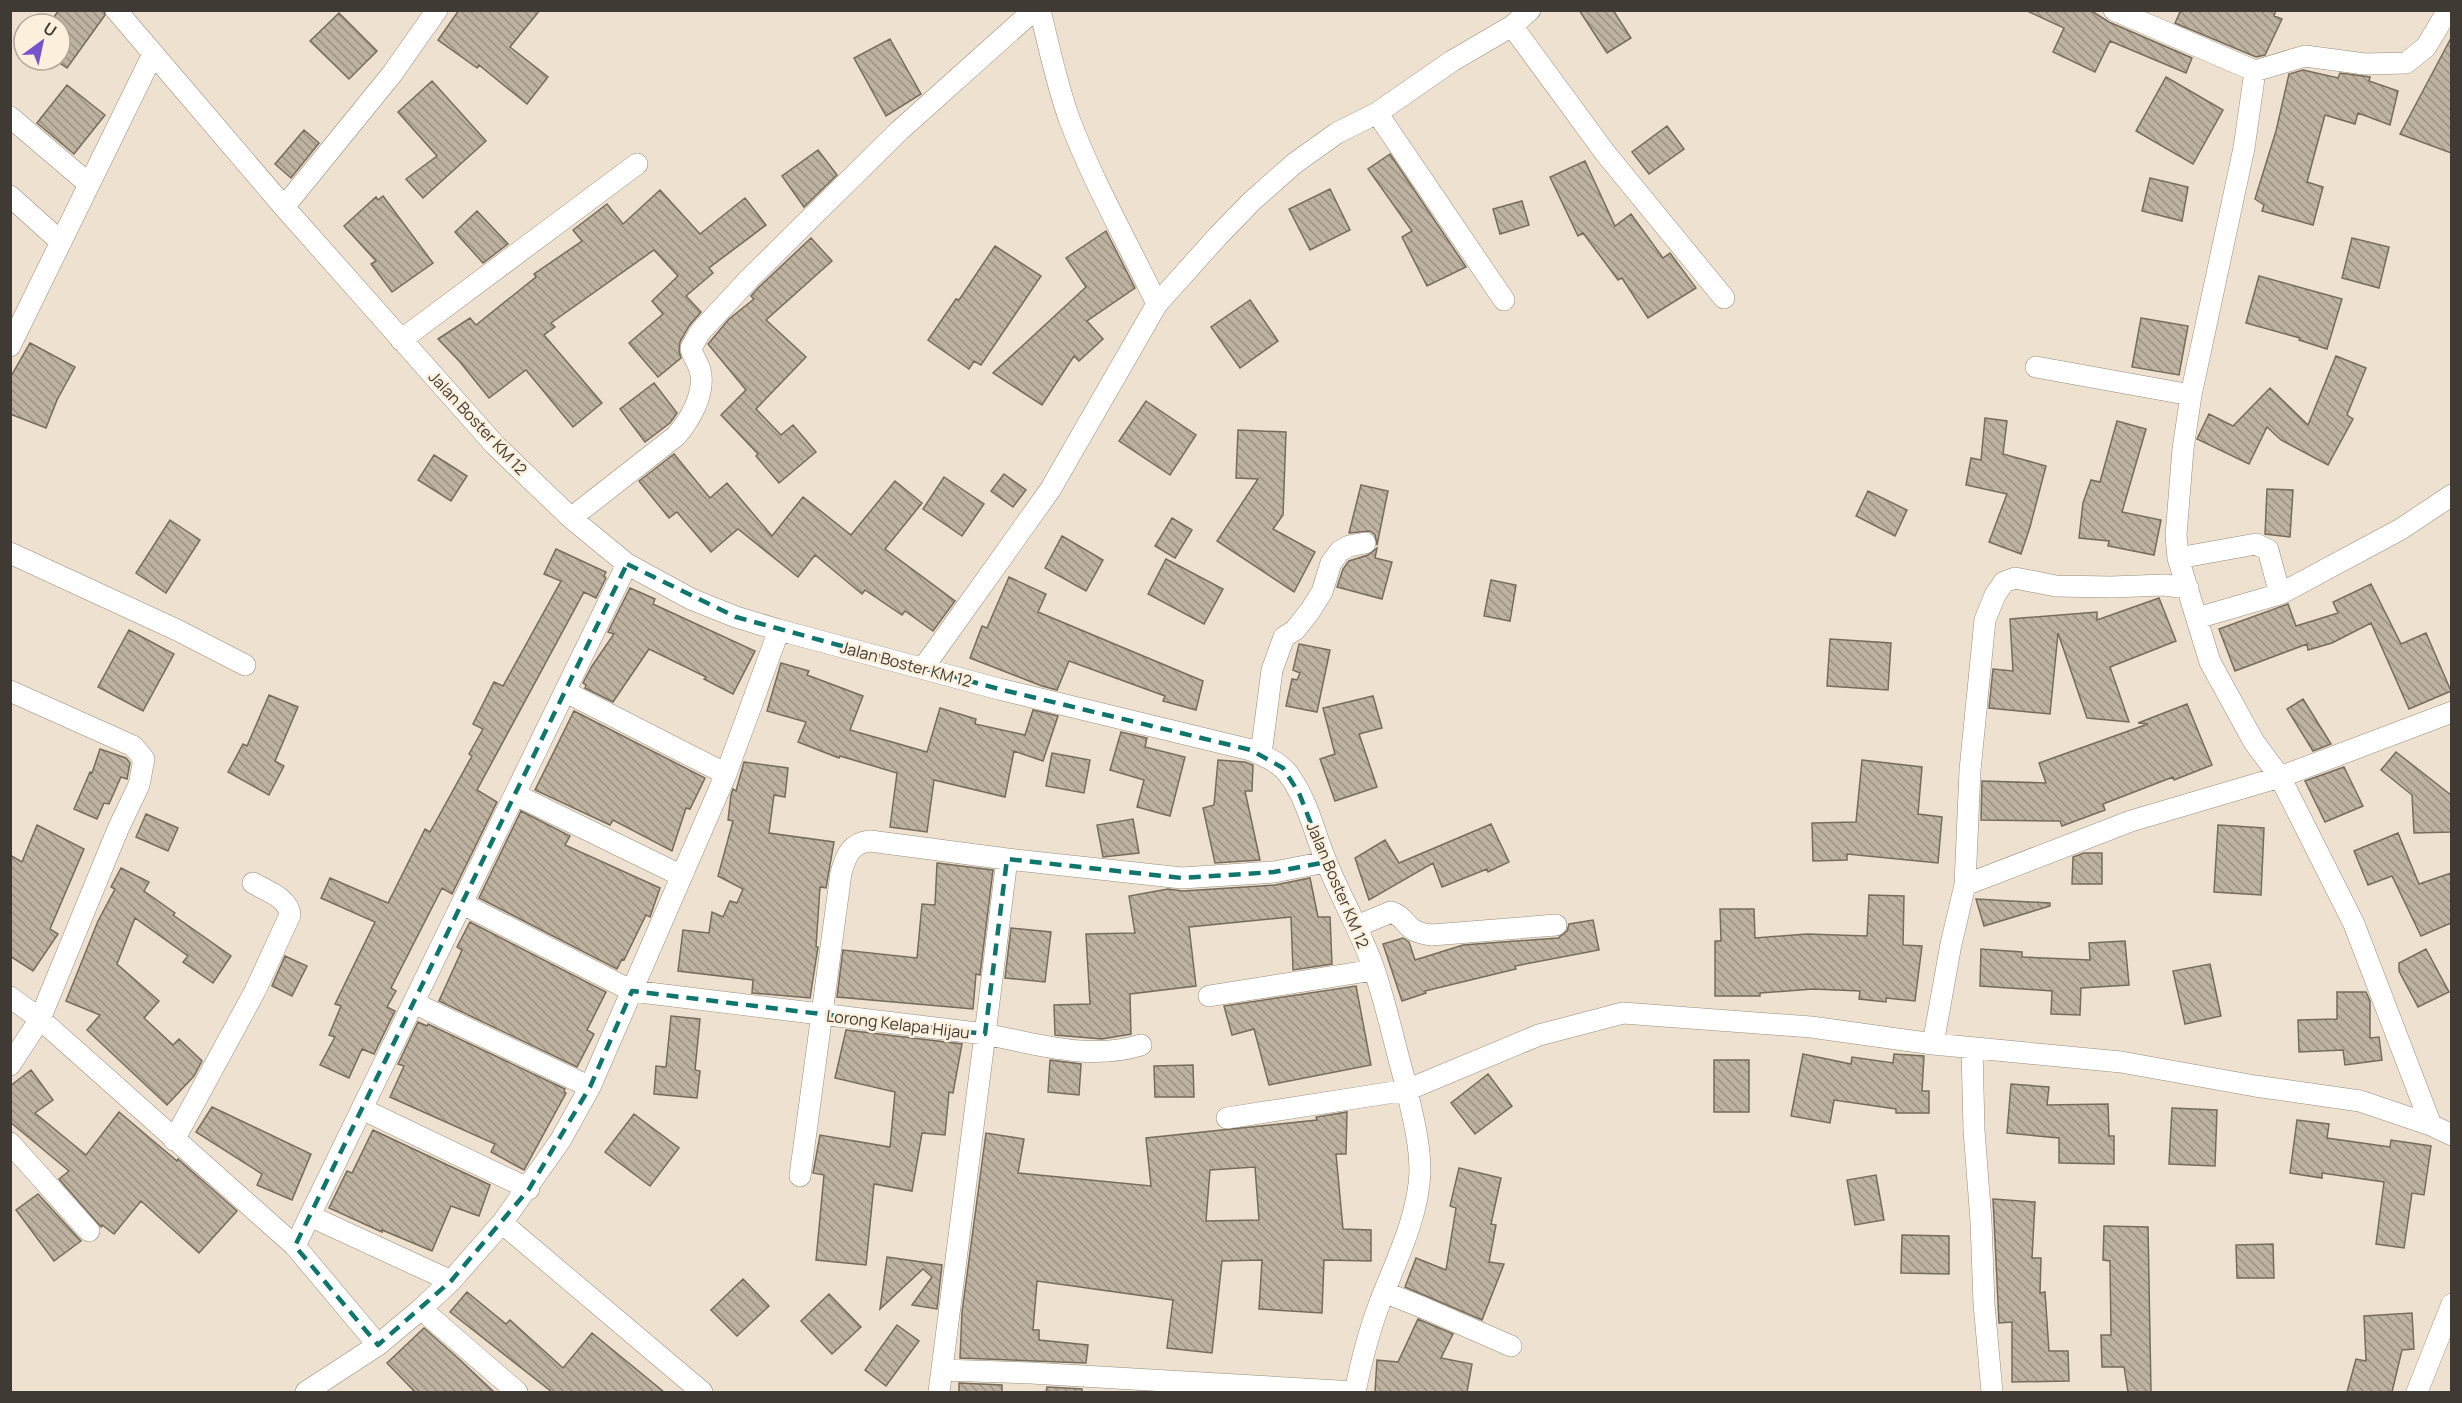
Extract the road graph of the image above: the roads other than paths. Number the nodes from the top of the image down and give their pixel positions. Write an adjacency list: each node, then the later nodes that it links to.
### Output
1 (116, 10): 9 (street, Jalan Boster KM 12)
2 (437, 10): 16 (street)
3 (1034, 10): 26 (street)
4 (1040, 10): 20 (street)
5 (1530, 10): 8 (street)
6 (2114, 10): 10 (street)
7 (2448, 10): 10 (street)
8 (1512, 26): 11 (street); 18 (street)
9 (153, 54): 14 (street); 16 (street, Jalan Boster KM 12)
10 (2255, 71): 24 (street)
11 (1377, 113): 19 (street); 20 (street)
12 (10, 117): 14 (street)
13 (637, 164): 21 (street)
14 (89, 184): 17 (street)
15 (10, 196): 17 (street)
16 (284, 207): 21 (street, Jalan Boster KM 12)
17 (61, 242): 22 (street)
18 (1724, 298)
19 (1504, 300)
20 (1157, 304): 36 (street)
21 (401, 340): 26 (street, Jalan Boster KM 12)
22 (10, 346)
23 (2036, 367): 24 (street)
24 (2191, 395): 29 (street)
25 (2451, 495): 32 (street)
26 (571, 518): 30 (street, Jalan Boster KM 12)
27 (1365, 543): 40 (street)
28 (10, 553): 35 (street)
29 (2178, 558): 31 (street); 32 (street)
30 (627, 564): 34 (street, Jalan Boster KM 12); 38 (street)
31 (2188, 588): 33 (street); 48 (street)
32 (2280, 594): 33 (street)
33 (2197, 618): 42 (street)
34 (779, 630): 36 (street, Jalan Boster KM 12); 41 (street)
35 (245, 665)
36 (923, 668): 40 (street, Jalan Boster KM 12)
37 (10, 691): 58 (street)
38 (566, 692): 41 (street); 43 (street)
39 (2451, 712): 42 (street)
40 (1261, 754): 45 (street, Jalan Boster KM 12)
41 (726, 774): 46 (street)
42 (2280, 777): 48 (street); 68 (street)
43 (516, 795): 46 (street); 49 (street)
44 (1007, 860): 45 (street); 57 (street); 59 (street)
45 (1326, 862): 51 (street, Jalan Boster KM 12)
46 (682, 876): 53 (street)
47 (252, 883): 70 (street)
48 (1965, 885): 60 (street)
49 (463, 904): 53 (street); 56 (street)
50 (1556, 925): 51 (street)
51 (1357, 927): 52 (street, Jalan Boster KM 12)
52 (1374, 970): 54 (street); 65 (street, Jalan Boster KM 12)
53 (632, 991): 57 (street, Lorong Kelapa Hijau); 64 (street)
54 (1209, 996)
55 (10, 997): 58 (street)
56 (414, 1004): 64 (street); 66 (street)
57 (822, 1014): 59 (street, Lorong Kelapa Hijau); 72 (street)
58 (40, 1019): 63 (street); 70 (street)
59 (985, 1034): 61 (street); 84 (street, Lorong Kelapa Hijau)
60 (1934, 1044): 62 (street); 65 (street)
61 (1141, 1045)
62 (1972, 1048): 68 (street); 90 (street)
63 (10, 1065)
64 (590, 1087): 73 (street)
65 (1407, 1090): 67 (street); 79 (street, Jalan Boster KM 12)
66 (362, 1110): 73 (street); 74 (street)
67 (1227, 1118)
68 (2430, 1125): 69 (street)
69 (2451, 1136)
70 (174, 1140): 77 (street)
71 (10, 1143): 76 (street)
72 (800, 1176)
73 (529, 1189): 75 (street)
74 (310, 1216): 77 (street); 78 (street)
75 (502, 1223): 78 (street); 87 (street)
76 (89, 1231)
77 (295, 1246): 82 (street)
78 (451, 1281): 81 (street)
79 (1384, 1292): 83 (street); 89 (street, Jalan Boster KM 12)
80 (2451, 1304): 91 (street)
81 (421, 1309): 82 (street); 86 (street)
82 (378, 1345): 85 (street)
83 (1511, 1346)
84 (942, 1370): 88 (street, Lorong Kelapa Hijau); 89 (street)
85 (306, 1392)
86 (517, 1392)
87 (702, 1392)
88 (939, 1392)
89 (1355, 1392)
90 (1992, 1392)
91 (2417, 1392)

